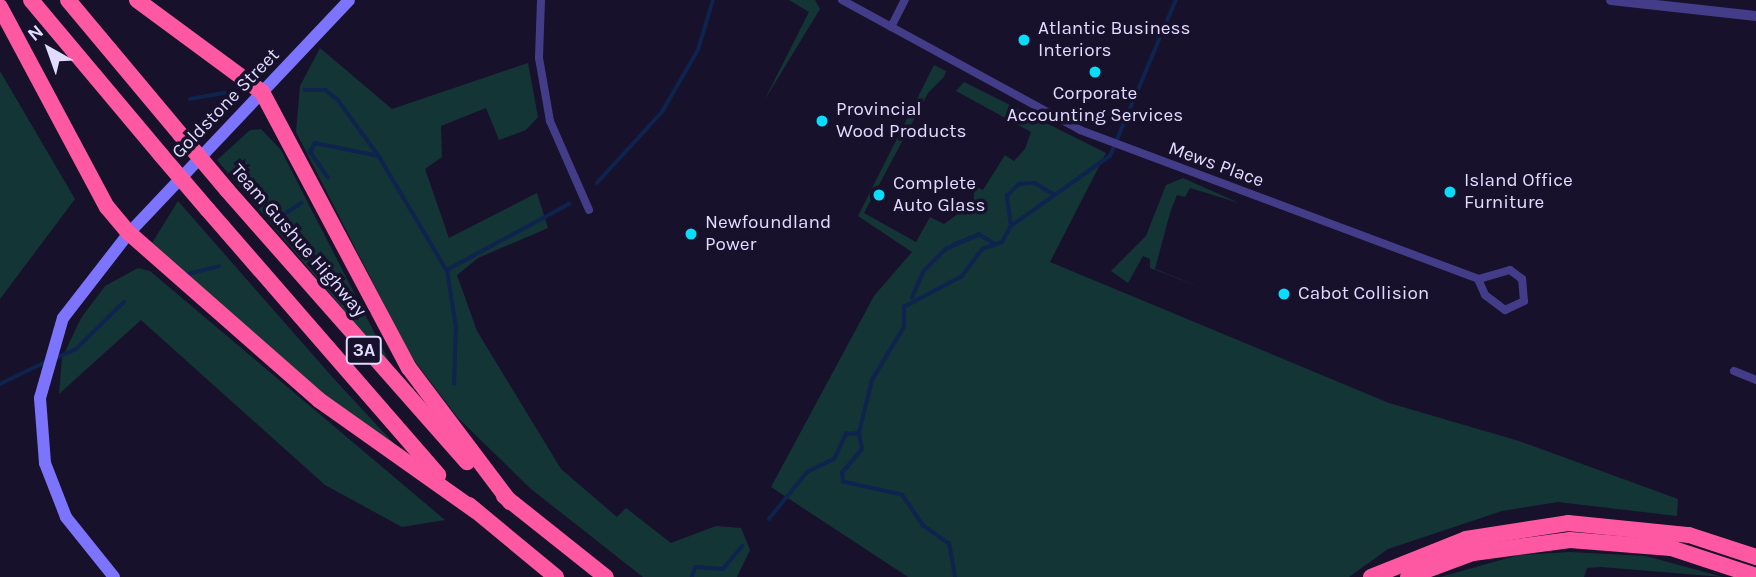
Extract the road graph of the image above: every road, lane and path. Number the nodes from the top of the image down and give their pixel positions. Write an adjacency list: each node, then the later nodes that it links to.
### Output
1 (31, 0): 19 (highway, 3A, bridge)
2 (68, 0): 18 (highway, Team Gushue Highway / 3A, bridge)
3 (137, 0): 12 (highway)
4 (349, 0): 12 (main road, Goldstone Street)
5 (541, 0): 13 (street)
6 (842, 0): 11 (street, Mews Place)
7 (905, 0): 11 (street)
8 (1611, 0): 10 (street)
9 (0, 7): 14 (highway)
10 (1756, 16)
11 (891, 27): 15 (street, Mews Place)
12 (262, 92): 14 (main road, Goldstone Street); 18 (highway)
13 (589, 210)
14 (130, 233): 19 (highway); 22 (main road, Goldstone Street)
15 (1478, 279): 15 (street)
16 (1734, 371): 17 (street)
17 (1756, 380)
18 (510, 502): 24 (highway, Team Gushue Highway / 3A)
19 (477, 512): 23 (highway, 3A)
20 (1756, 557): 25 (highway)
21 (1756, 576): 26 (highway)
22 (114, 577)
23 (556, 577)
24 (606, 577)
25 (1371, 577)
26 (1408, 577)

